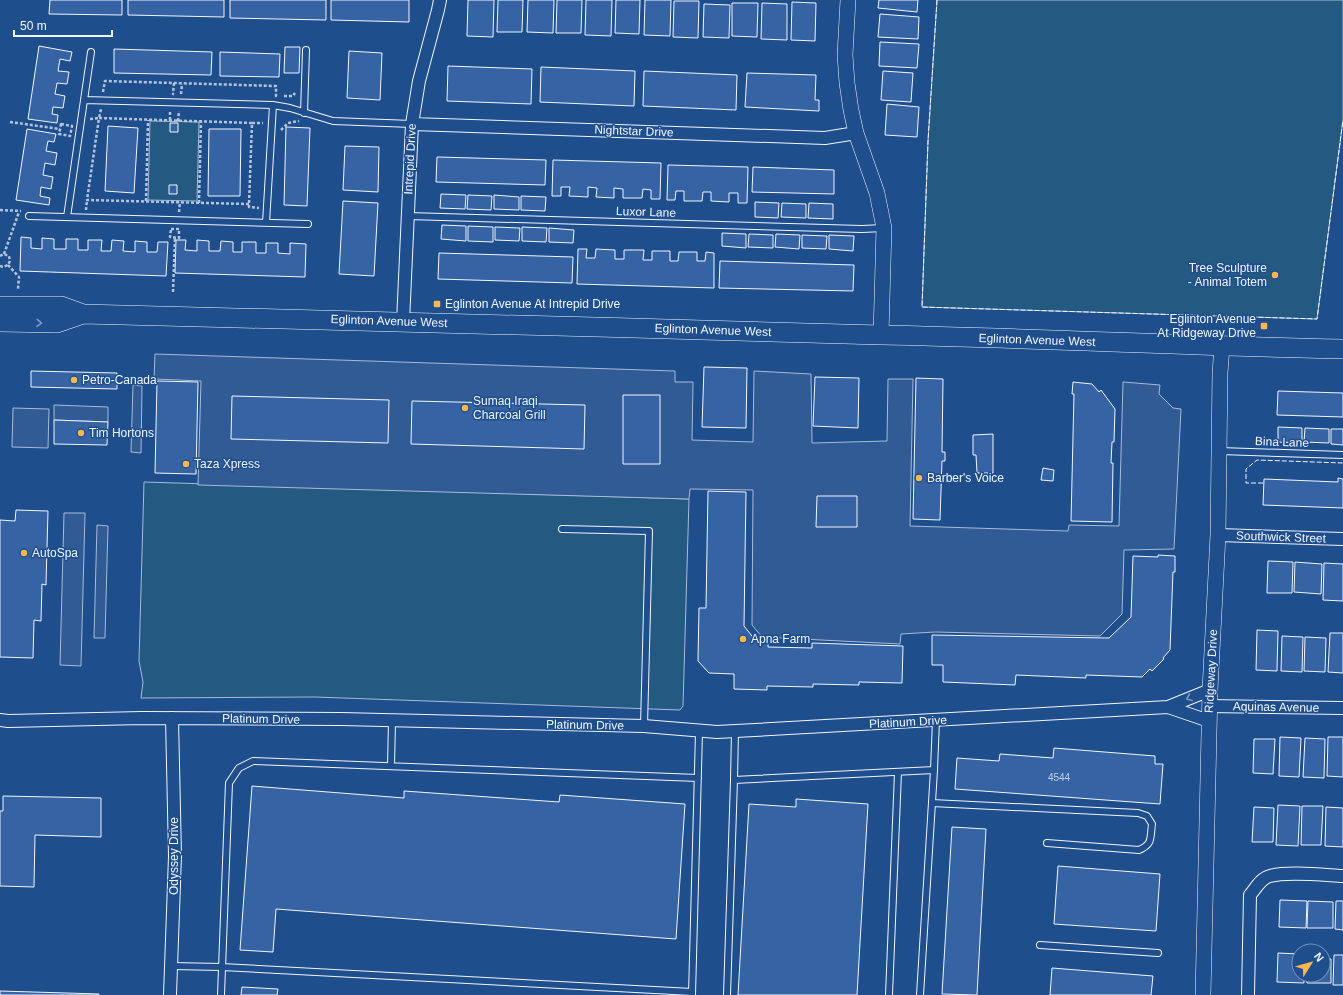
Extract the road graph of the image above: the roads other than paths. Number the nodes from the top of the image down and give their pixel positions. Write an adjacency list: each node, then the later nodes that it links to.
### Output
1 (440, 0): 8 (street, Intrepid Drive)
2 (848, 0): 9 (street)
3 (306, 50): 7 (lane)
4 (91, 52): 5 (lane)
5 (84, 100): 6 (lane); 12 (lane)
6 (273, 105): 7 (lane); 13 (lane)
7 (304, 113): 8 (lane)
8 (412, 124): 9 (street, Nightstar Drive); 11 (street, Intrepid Drive)
9 (856, 133): 15 (street)
10 (29, 216): 12 (lane)
11 (408, 216): 15 (lane, Luxor Lane); 19 (street, Intrepid Drive)
12 (67, 217): 13 (lane)
13 (266, 223): 14 (lane)
14 (308, 224)
15 (884, 228): 20 (street)
16 (0, 306): 17 (main road, Eglinton Avenue West)
17 (83, 314): 18 (main road, Eglinton Avenue West, one-way to 17); 19 (main road, Eglinton Avenue West)
18 (0, 322)
19 (403, 322): 20 (main road, Eglinton Avenue West)
20 (881, 334): 21 (main road, Eglinton Avenue West)
21 (1222, 346): 22 (main road, Eglinton Avenue West); 23 (street, Ridgeway Drive)
22 (1343, 349)
23 (1220, 451): 24 (lane, Bina Lane); 26 (street, Ridgeway Drive)
24 (1343, 454)
25 (562, 529): 37 (lane)
26 (1218, 535): 27 (street, Southwick Street); 28 (street, Ridgeway Drive)
27 (1343, 539)
28 (1210, 690): 29 (street, Ridgeway Drive); 30 (street, Platinum Drive, one-way to 30)
29 (1209, 706): 31 (street, Aquinas Avenue); 36 (street, Ridgeway Drive)
30 (1168, 707): 34 (street, Platinum Drive); 36 (street, Platinum Drive)
31 (1343, 708)
32 (172, 718): 33 (street, Platinum Drive); 35 (street, Platinum Drive); 50 (street, Odyssey Drive)
33 (0, 720)
34 (936, 720): 38 (street, Platinum Drive); 41 (lane)
35 (392, 721): 37 (street, Platinum Drive); 40 (lane)
36 (1209, 721): 52 (street, Ridgeway Drive)
37 (644, 726): 39 (street, Platinum Drive)
38 (735, 731): 39 (street, Platinum Drive); 44 (lane)
39 (699, 732): 43 (lane)
40 (391, 766): 43 (lane); 51 (lane)
41 (934, 770): 42 (lane); 45 (lane)
42 (898, 772): 44 (lane); 57 (lane)
43 (698, 778): 53 (lane)
44 (734, 780): 56 (lane)
45 (932, 803): 46 (lane); 58 (lane)
46 (1047, 843)
47 (1343, 876): 59 (street)
48 (1040, 944): 49 (lane)
49 (1158, 953)
50 (171, 966): 51 (lane); 54 (street, Odyssey Drive)
51 (222, 967): 53 (lane); 55 (lane)
52 (1202, 991)
53 (692, 994)
54 (170, 995)
55 (221, 995)
56 (727, 995)
57 (889, 995)
58 (920, 995)
59 (1248, 995)

